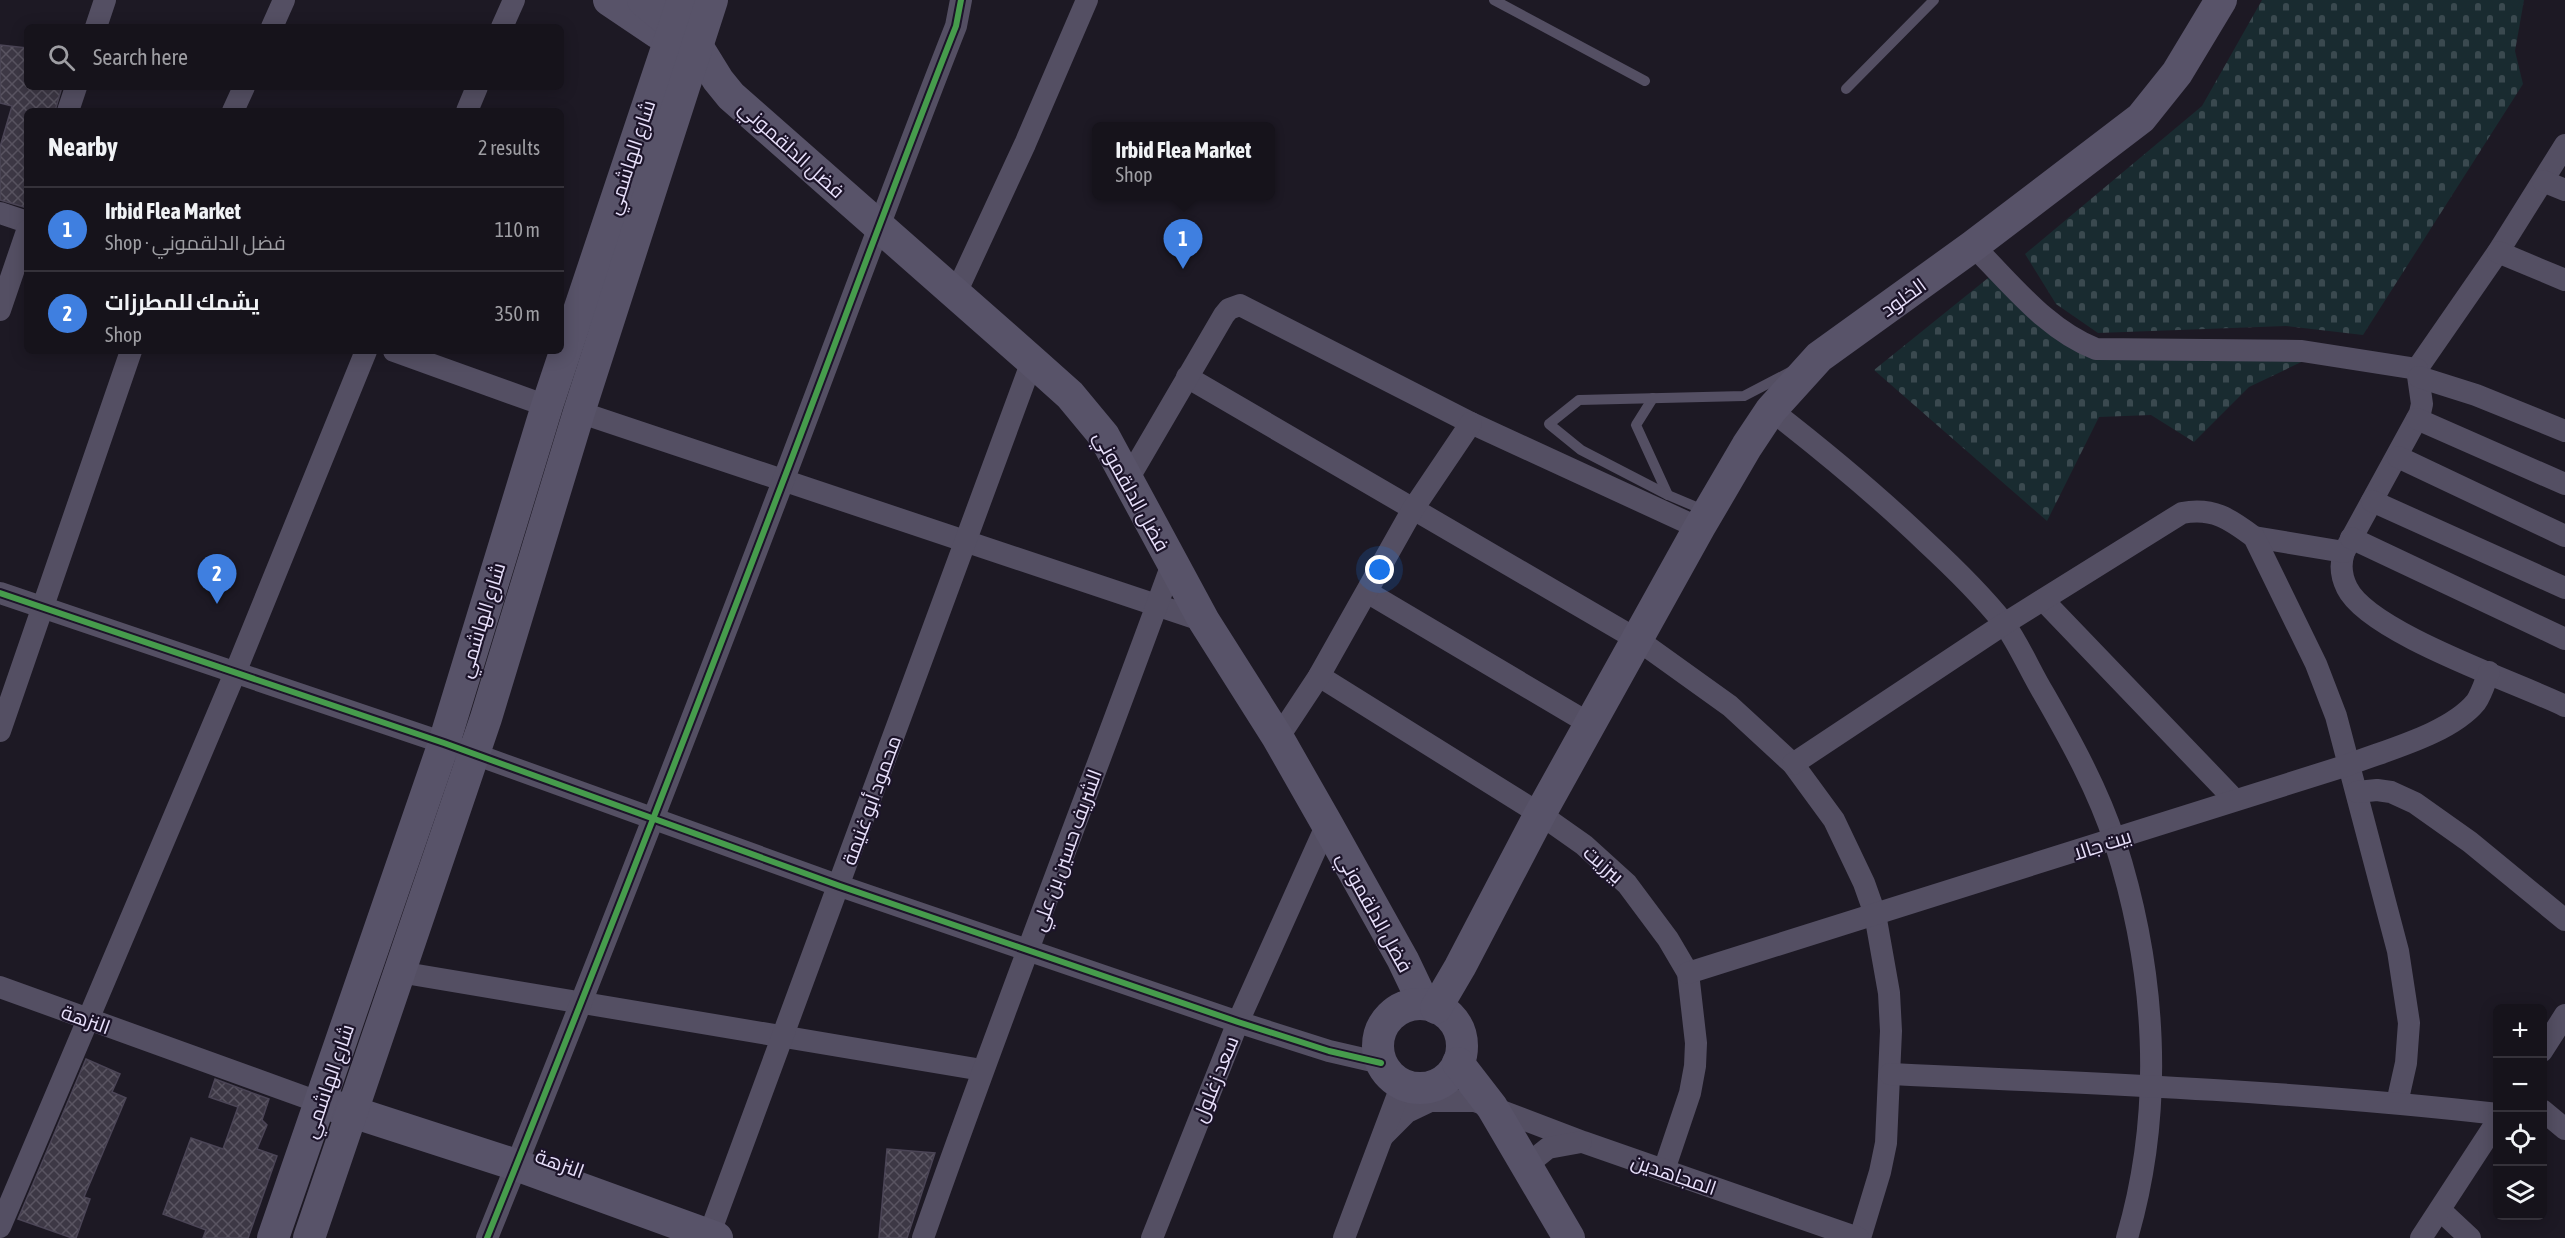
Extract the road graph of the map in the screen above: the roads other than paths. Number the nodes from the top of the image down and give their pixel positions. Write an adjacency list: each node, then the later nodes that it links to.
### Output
1 (105, 0): 12 (street)
2 (284, 0): 13 (street)
3 (514, 0): 14 (street)
4 (609, 0): 15 (main road)
5 (643, 0): 15 (main road, فضل الدلقموني)
6 (712, 0): 15 (main road, شارع الهاشمي)
7 (962, 0): 29 (street)
8 (1087, 0): 34 (street)
9 (1494, 0): 16 (lane)
10 (1934, 0): 17 (lane)
11 (2221, 0): 31 (main road, الخلود)
12 (97, 24)
13 (273, 24)
14 (503, 24)
15 (684, 34): 29 (main road, فضل الدلقموني); 44 (main road, شارع الهاشمي); 45 (main road, شارع الهاشمي)
16 (1645, 81)
17 (1846, 89)
18 (75, 90): 21 (street)
19 (243, 90): 22 (street)
20 (476, 90): 23 (street)
21 (69, 108)
22 (234, 108)
23 (468, 108)
24 (2565, 145): 25 (street)
25 (2542, 181): 26 (street); 32 (street)
26 (2565, 189)
27 (0, 213): 28 (street)
28 (24, 221)
29 (878, 225): 34 (main road, فضل الدلقموني); 50 (street)
30 (24, 240): 35 (street)
31 (1973, 246): 40 (street); 43 (main road, الخلود)
32 (2498, 252): 33 (street); 40 (street)
33 (2565, 280)
34 (955, 295): 39 (main road, فضل الدلقموني)
35 (0, 310)
36 (130, 354): 67 (street)
37 (365, 354): 73 (street)
38 (402, 354): 44 (street)
39 (1032, 361): 51 (main road, فضل الدلقموني); 59 (street, محمود أبو غنيمة)
40 (2418, 373): 46 (street); 48 (street)
41 (1187, 377): 47 (street); 51 (street); 55 (street)
42 (1653, 398): 43 (lane); 53 (lane); 53 (lane)
43 (1758, 403): 56 (main road, الخلود); 69 (street)
44 (547, 406): 79 (main road, شارع الهاشمي)
45 (579, 412): 50 (street); 80 (main road, شارع الهاشمي)
46 (2417, 419): 49 (street); 52 (street)
47 (1471, 423): 55 (street); 56 (street)
48 (2565, 431)
49 (2398, 457): 54 (street); 57 (street)
50 (783, 480): 59 (street); 86 (street)
51 (1127, 481): 61 (main road, فضل الدلقموني)
52 (2565, 484)
53 (1668, 495): 56 (lane)
54 (2372, 501): 60 (street); 62 (street)
55 (1413, 509): 63 (street); 71 (street)
56 (1704, 520): 71 (main road, الخلود)
57 (2565, 536)
58 (2254, 537): 60 (street); 65 (street); 82 (street)
59 (966, 541): 66 (street); 89 (street, محمود أبو غنيمة)
60 (2348, 545): 70 (street); 72 (street)
61 (1172, 564): 66 (street, الشريف حسين بن علي); 68 (main road, فضل الدلقموني)
62 (2565, 588)
63 (1367, 592): 74 (street); 76 (street)
64 (0, 593): 67 (street)
65 (2043, 600): 69 (street); 84 (street)
66 (1157, 606): 68 (street); 92 (street, الشريف حسين بن علي)
67 (44, 608): 73 (street); 77 (street)
68 (1204, 621): 78 (main road, فضل الدلقموني)
69 (2004, 624): 81 (street); 88 (street)
70 (2565, 639)
71 (1638, 640): 76 (main road, الخلود); 81 (street)
72 (2489, 672): 75 (street); 82 (street, بيت جالا)
73 (235, 673): 79 (street); 99 (street)
74 (1320, 676): 78 (street); 85 (street, بيرزيت)
75 (2565, 706)
76 (1590, 724): 85 (main road, الخلود)
77 (0, 731)
78 (1278, 738): 87 (main road, فضل الدلقموني)
79 (444, 743): 80 (street); 108 (main road, شارع الهاشمي)
80 (474, 754): 86 (street); 93 (main road, شارع الهاشمي)
81 (1793, 764): 90 (street)
82 (2348, 765): 83 (street); 84 (street, بيت جالا)
83 (2357, 792): 91 (street); 109 (street)
84 (2235, 800): 88 (street, بيت جالا)
85 (1540, 814): 94 (street, بيرزيت); 97 (main road, الخلود)
86 (653, 819): 89 (street); 96 (street)
87 (1327, 824): 97 (main road, فضل الدلقموني); 100 (street, سعد زغلول)
88 (2115, 840): 90 (street, بيت جالا); 107 (street)
89 (840, 886): 92 (street); 101 (street, محمود أبو غنيمة)
90 (1875, 914): 94 (street, بيت جالا); 106 (street)
91 (2565, 920)
92 (1029, 951): 100 (street); 104 (street, الشريف حسين بن علي)
93 (399, 972): 96 (street); 111 (main road, شارع الهاشمي)
94 (1688, 973): 120 (street, بيرزيت)
95 (0, 987): 99 (street, النزهة)
96 (581, 1003): 101 (street); 118 (street)
97 (1430, 1006): 103 (main road); 105 (main road)
98 (2565, 1015): 102 (street)
99 (87, 1020): 108 (street, النزهة); 122 (street)
100 (1238, 1022): 105 (street); 128 (street, سعد زغلول)
101 (782, 1037): 104 (street); 123 (street, محمود أبو غنيمة)
102 (2547, 1043)
103 (1458, 1063): 105 (main road); 110 (main road)
104 (982, 1070): 127 (street, الشريف حسين بن علي)
105 (1391, 1073): 116 (street)
106 (1890, 1074): 107 (street); 131 (street)
107 (2152, 1085): 109 (street); 132 (street)
108 (321, 1103): 111 (main road, النزهة); 124 (main road, شارع الهاشمي)
109 (2397, 1103): 113 (street)
110 (1492, 1107): 116 (street, المجاهدين); 117 (street, المجاهدين); 119 (main road)
111 (352, 1112): 118 (main road, النزهة); 125 (main road, شارع الهاشمي)
112 (2544, 1112): 115 (street)
113 (2493, 1113)
114 (2493, 1128): 121 (street)
115 (2565, 1129)
116 (1383, 1136): 129 (street)
117 (1582, 1142): 119 (street); 120 (street, المجاهدين)
118 (516, 1165): 123 (main road, النزهة); 126 (street)
119 (1527, 1165): 130 (main road)
120 (1664, 1170): 131 (street, المجاهدين)
121 (2439, 1210): 133 (street); 134 (street)
122 (0, 1227)
123 (711, 1237)
124 (273, 1238)
125 (309, 1238)
126 (487, 1238)
127 (923, 1238)
128 (1152, 1238)
129 (1344, 1238)
130 (1569, 1238)
131 (1859, 1238)
132 (2127, 1238)
133 (2421, 1238)
134 (2470, 1238)

